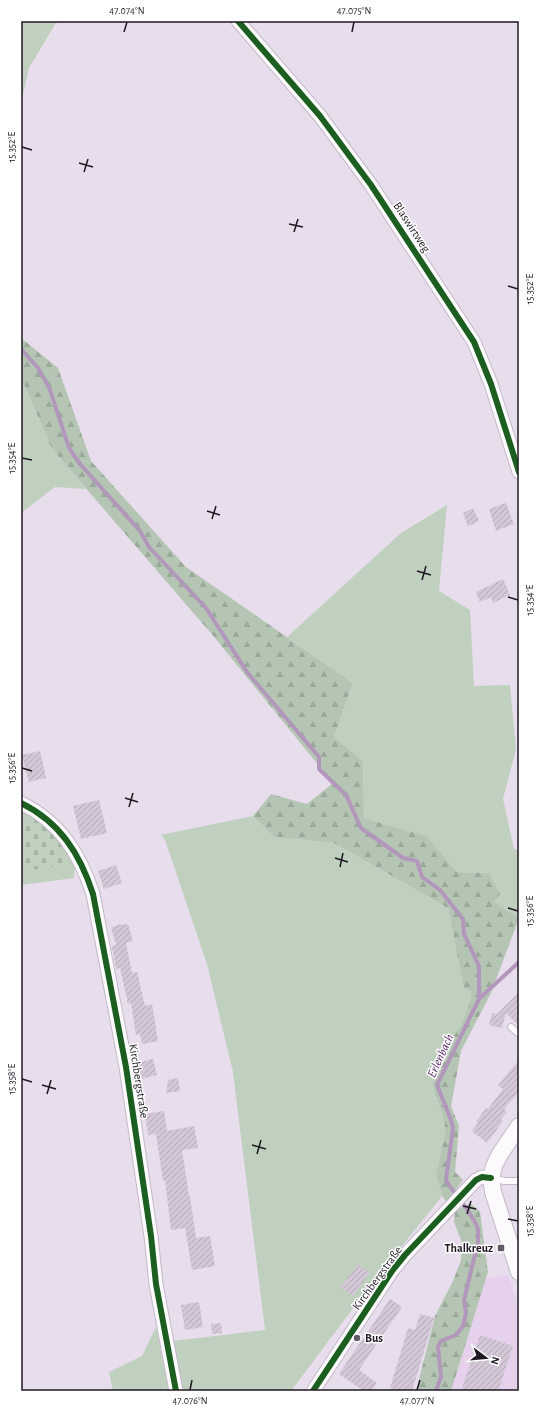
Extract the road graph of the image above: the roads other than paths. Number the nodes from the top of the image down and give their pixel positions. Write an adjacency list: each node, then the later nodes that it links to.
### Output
1 (238, 21): 2 (street, Blaswirtweg)
2 (519, 472)
3 (21, 803): 10 (street, Kirchbergstraße)
4 (511, 1027): 5 (lane)
5 (519, 1034)
6 (519, 1126): 7 (street)
7 (491, 1178): 8 (lane); 9 (street); 11 (street, Kirchbergstraße)
8 (519, 1180)
9 (519, 1272)
10 (176, 1391)
11 (312, 1391)

